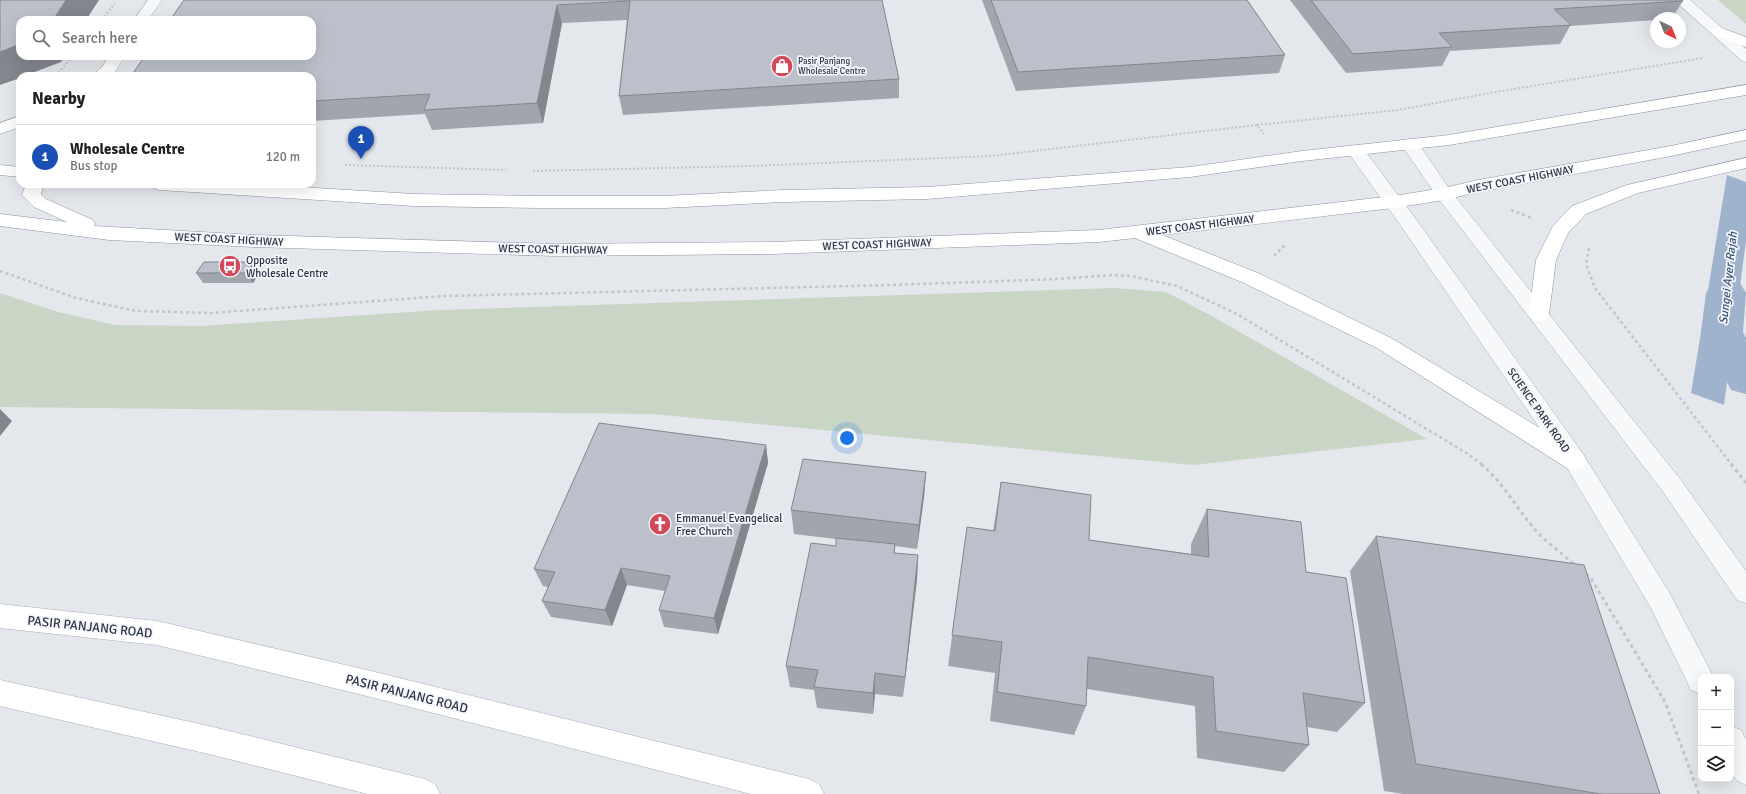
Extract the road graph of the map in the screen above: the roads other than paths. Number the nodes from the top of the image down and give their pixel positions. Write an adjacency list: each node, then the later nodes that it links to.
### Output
1 (155, 0): 3 (street)
2 (1681, 0): 4 (street)
3 (144, 16)
4 (1743, 49)
5 (1746, 90): 9 (main road)
6 (16, 123): 7 (main road)
7 (0, 129)
8 (1746, 135): 16 (main road, WEST COAST HIGHWAY)
9 (1410, 144): 10 (main road); 16 (street)
10 (1356, 151): 15 (main road); 17 (street, SCIENCE PARK ROAD)
11 (1746, 163): 21 (main road)
12 (0, 170): 13 (main road)
13 (16, 172)
14 (33, 188): 20 (main road)
15 (223, 188)
16 (1444, 194): 17 (main road, WEST COAST HIGHWAY); 21 (street)
17 (1393, 202): 19 (main road, WEST COAST HIGHWAY); 22 (street, SCIENCE PARK ROAD)
18 (0, 220): 20 (main road, WEST COAST HIGHWAY)
19 (1138, 232): 20 (main road, WEST COAST HIGHWAY); 22 (main road)
20 (109, 234)
21 (1539, 314): 23 (street)
22 (1575, 461): 25 (street, SCIENCE PARK ROAD)
23 (1746, 592)
24 (0, 616): 30 (main road, PASIR PANJANG ROAD)
25 (1698, 675)
26 (0, 693): 29 (main road)
27 (1734, 746): 28 (street)
28 (1746, 770)
29 (425, 794)
30 (809, 794)

